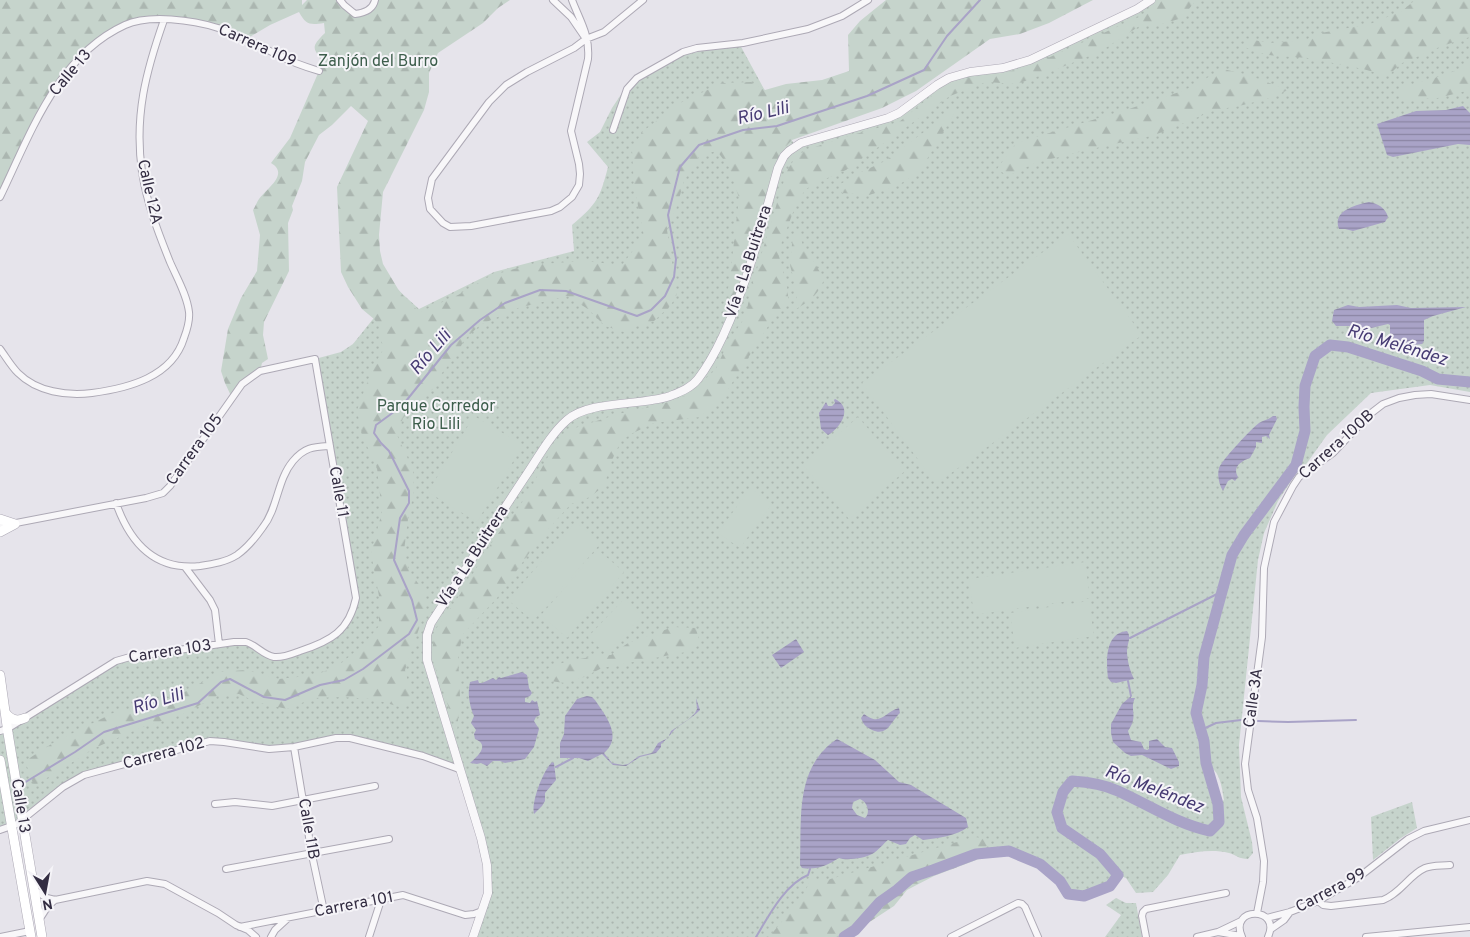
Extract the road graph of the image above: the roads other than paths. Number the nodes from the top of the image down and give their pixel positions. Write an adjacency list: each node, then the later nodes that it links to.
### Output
1 (340, 0): 2 (street)
2 (375, 0)
3 (552, 0): 4 (street); 10 (street)
4 (558, 0)
5 (572, 0): 10 (street)
6 (643, 0): 10 (street)
7 (868, 0): 12 (street)
8 (1151, 0): 33 (street, Vía a La Buitrera)
9 (164, 20): 11 (street, Carrera 109); 13 (street, Calle 13); 14 (street, Calle 12A)
10 (586, 39): 10 (street)
11 (319, 71)
12 (613, 130)
13 (0, 197)
14 (0, 349)
15 (315, 359): 17 (street, Calle 11); 19 (street, Carrera 105)
16 (1470, 400): 18 (street, Carrera 100B)
17 (330, 446): 24 (street); 25 (street, Calle 11)
18 (1293, 486): 53 (street, Calle 3A)
19 (116, 504): 21 (street, Carrera 105); 24 (street)
20 (0, 519): 21 (main road)
21 (15, 524): 22 (street, Carrera 105); 23 (main road)
22 (0, 526)
23 (0, 532)
24 (184, 567): 26 (street)
25 (347, 623): 26 (street, Carrera 103)
26 (219, 644): 29 (street, Carrera 103)
27 (0, 675): 28 (main road, Calle 13)
28 (5, 712): 29 (main road); 30 (main road, Calle 13)
29 (25, 718): 30 (street, Carrera 103)
30 (4, 730): 37 (main road, Calle 13)
31 (294, 747): 33 (street, Carrera 102); 35 (street, Calle 11B); 37 (street, Carrera 102)
32 (1, 764): 39 (main road, Calle 13)
33 (459, 769): 50 (street)
34 (375, 786): 35 (street)
35 (303, 801): 36 (street); 42 (street, Calle 11B)
36 (215, 804)
37 (22, 820): 39 (street, Carrera 102); 45 (main road, Calle 13)
38 (1470, 820): 49 (street, Carrera 99)
39 (12, 827): 40 (street, Carrera 102); 64 (main road, Calle 13)
40 (0, 830)
41 (389, 839): 42 (street)
42 (312, 855): 44 (street); 51 (street, Calle 11B)
43 (1450, 865): 49 (street)
44 (226, 869)
45 (34, 890): 47 (street); 57 (main road, Calle 13)
46 (1226, 893): 75 (street)
47 (56, 900): 57 (street); 59 (street)
48 (381, 900): 51 (street, Carrera 101); 54 (street, Carrera 101); 71 (street)
49 (1318, 901): 52 (street, Carrera 99)
50 (482, 910): 54 (street); 61 (street)
51 (324, 911): 55 (street, Carrera 101)
52 (1290, 912): 56 (street, Carrera 99); 65 (street, Carrera 99)
53 (1257, 913): 56 (street); 58 (street)
54 (465, 915): 61 (street)
55 (290, 917): 59 (street, Carrera 101); 70 (street)
56 (1267, 918): 65 (street)
57 (39, 920): 68 (main road, Calle 13)
58 (1241, 921): 62 (street); 77 (street)
59 (240, 927): 69 (street)
60 (1470, 927): 63 (street)
61 (476, 929): 72 (street)
62 (1218, 932): 76 (street); 77 (street)
63 (1451, 933): 66 (street)
64 (30, 934): 67 (street)
65 (1270, 935)
66 (1393, 936): 78 (street)
67 (0, 937)
68 (42, 937)
69 (256, 937)
70 (271, 937)
71 (369, 937)
72 (473, 937)
73 (951, 937): 74 (street)
74 (1038, 937)
75 (1146, 937)
76 (1197, 937)
77 (1241, 937)
78 (1366, 937)

